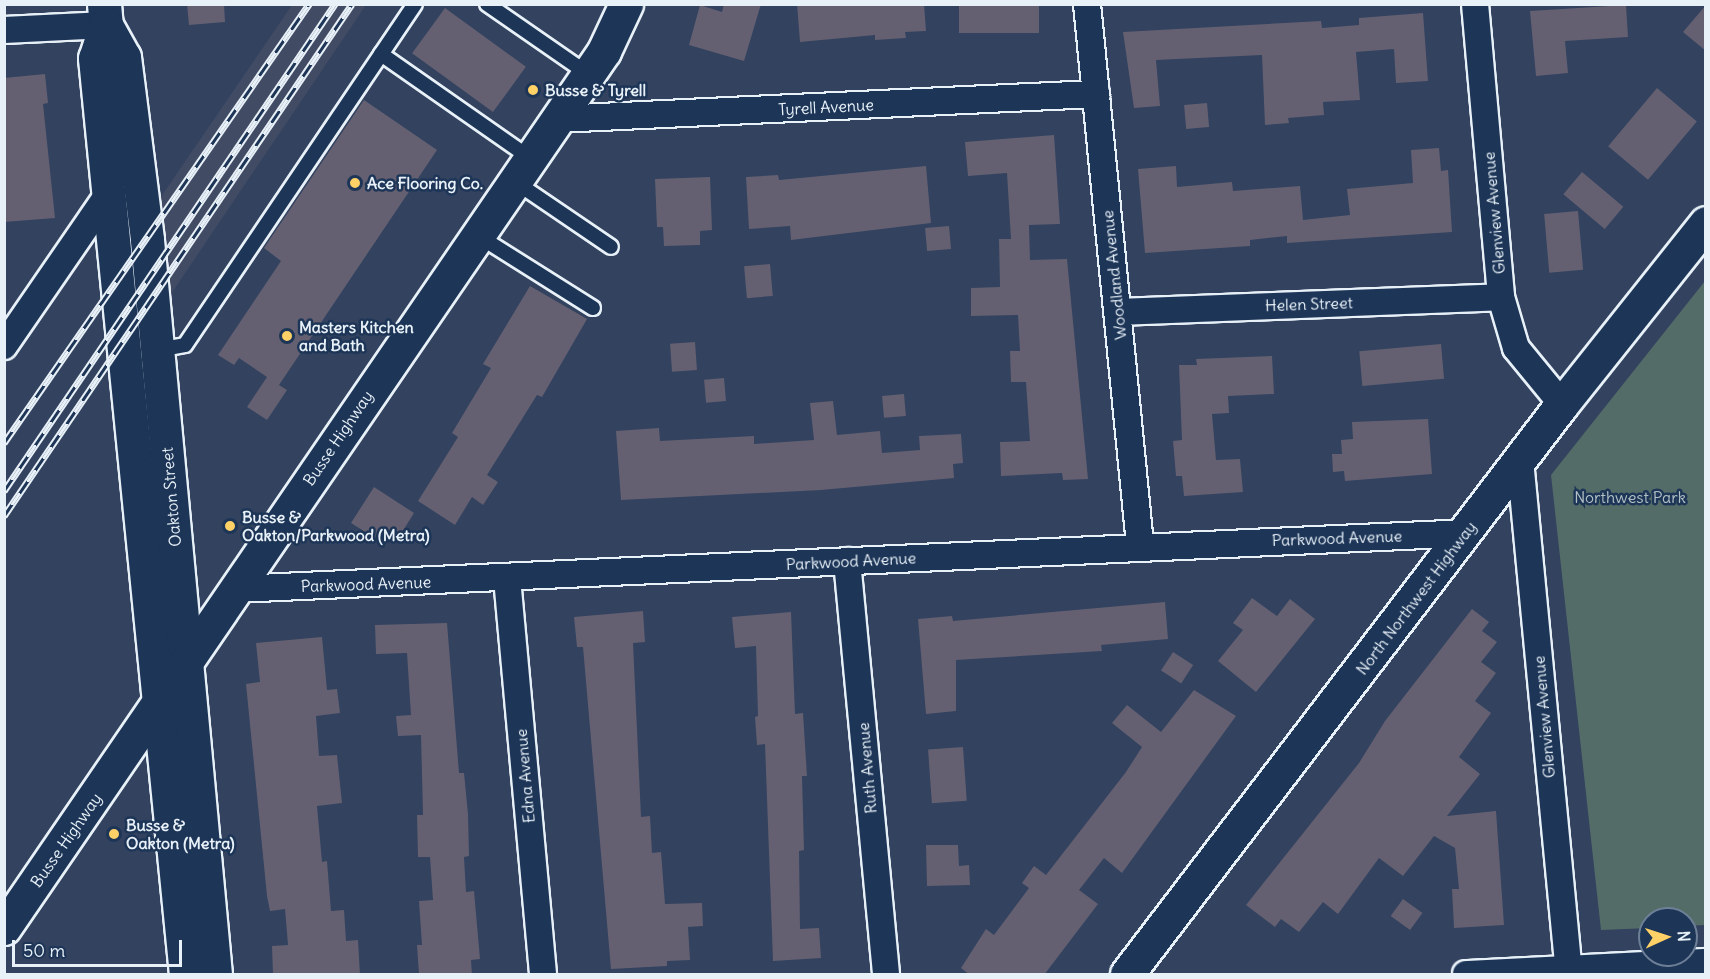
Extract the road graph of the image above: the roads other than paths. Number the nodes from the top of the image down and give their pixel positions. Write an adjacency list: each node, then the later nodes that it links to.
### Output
1 (415, 4): 8 (lane)
2 (487, 4): 9 (lane)
3 (626, 4): 9 (main road, Busse Highway)
4 (1087, 4): 10 (street, Woodland Avenue)
5 (1475, 4): 17 (street, Glenview Avenue)
6 (105, 15): 7 (street); 13 (main road, Oakton Street); 21 (main road, Oakton Street)
7 (4, 30)
8 (381, 54): 12 (lane); 21 (lane)
9 (588, 74): 11 (main road, Busse Highway)
10 (1096, 94): 11 (street, Tyrell Avenue); 19 (street, Woodland Avenue)
11 (557, 119): 12 (main road, Busse Highway)
12 (522, 170): 15 (main road, Busse Highway); 16 (lane)
13 (110, 192): 20 (street); 30 (main road, Oakton Street)
14 (1706, 223): 22 (main road, North Northwest Highway)
15 (477, 235): 18 (lane); 28 (main road, Busse Highway)
16 (611, 247)
17 (1501, 297): 19 (street, Helen Street); 22 (street, Glenview Avenue)
18 (593, 308)
19 (1118, 312): 25 (street, Woodland Avenue)
20 (4, 346)
21 (157, 350): 29 (main road, Oakton Street)
22 (1562, 404): 23 (main road, North Northwest Highway)
23 (1520, 460): 24 (main road, North Northwest Highway); 33 (street, Glenview Avenue)
24 (1467, 533): 25 (street, Parkwood Avenue); 38 (main road, North Northwest Highway)
25 (1140, 545): 26 (street, Parkwood Avenue)
26 (847, 561): 27 (street, Parkwood Avenue); 37 (street, Ruth Avenue)
27 (507, 578): 28 (street, Parkwood Avenue); 36 (street, Edna Avenue)
28 (236, 589): 29 (main road, Busse Highway)
29 (186, 665): 30 (main road, Busse Highway); 35 (main road, Oakton Street)
30 (160, 704): 31 (main road, Busse Highway); 34 (main road, Oakton Street)
31 (4, 928)
32 (1706, 962): 33 (street)
33 (1568, 971): 39 (street)
34 (186, 975)
35 (215, 975)
36 (543, 975)
37 (886, 975)
38 (1127, 975)
39 (1466, 975)

